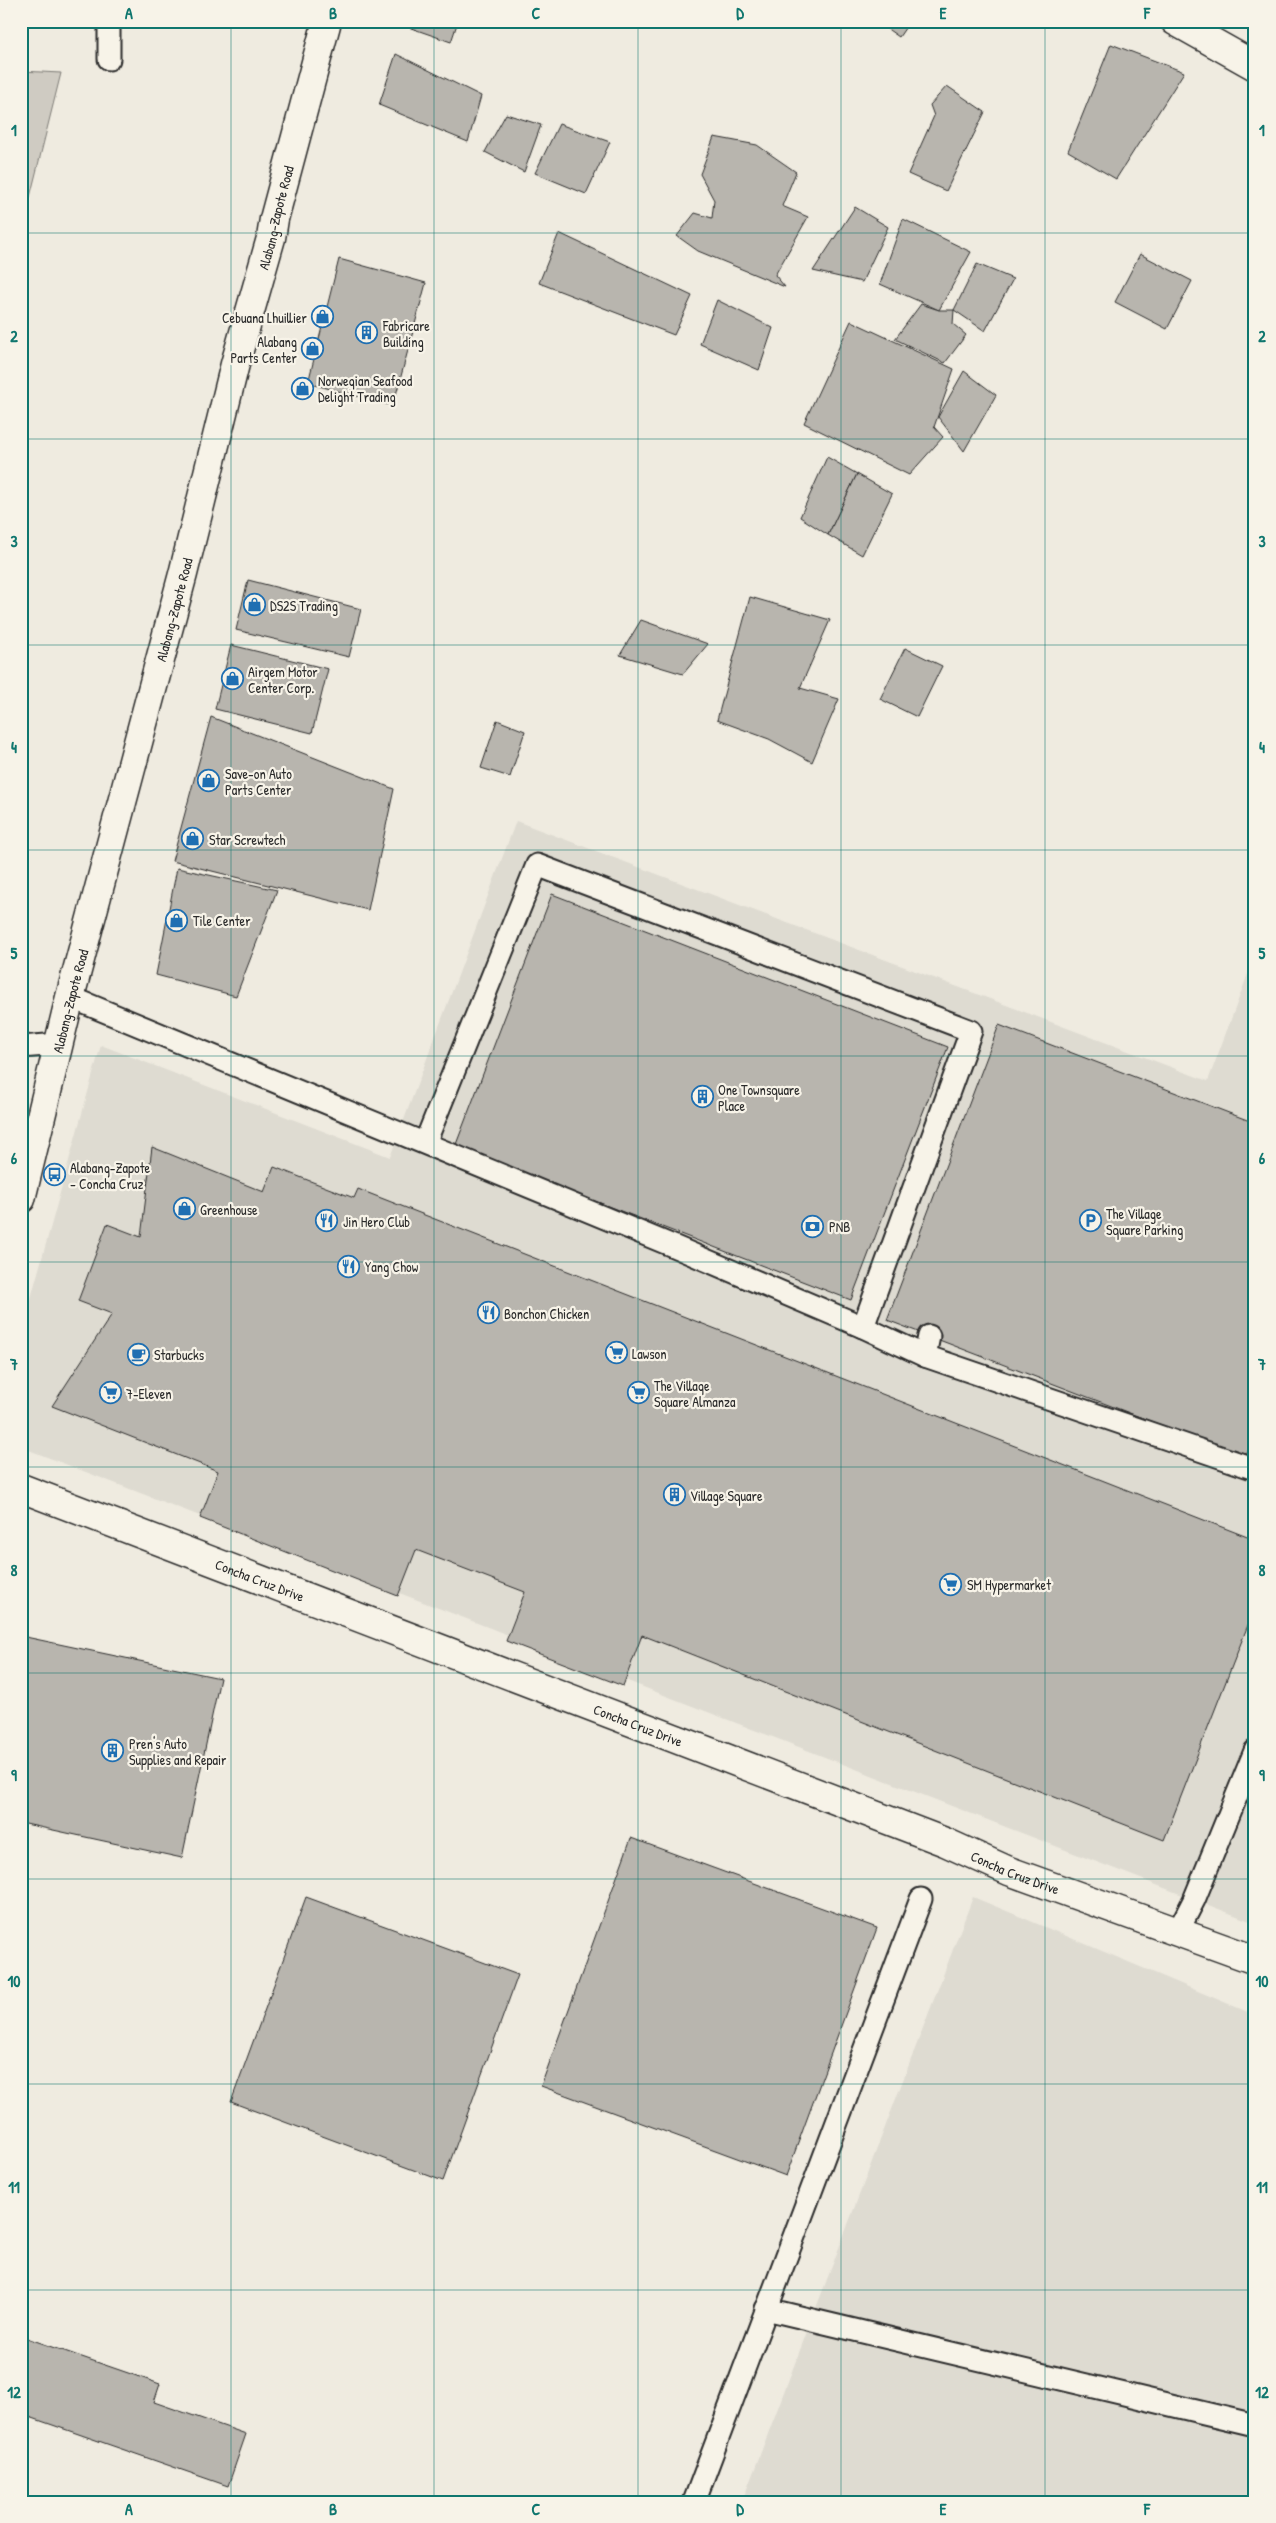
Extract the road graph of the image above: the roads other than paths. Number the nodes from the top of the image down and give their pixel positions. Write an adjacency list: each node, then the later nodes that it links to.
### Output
1 (109, 21): 4 (lane)
2 (327, 21): 6 (main road, Alabang-Zapote Road)
3 (1175, 21): 5 (main road)
4 (109, 59)
5 (1255, 66)
6 (70, 997): 7 (main road, Alabang-Zapote Road); 9 (lane)
7 (59, 1044): 8 (lane); 10 (main road, Alabang-Zapote Road)
8 (21, 1047)
9 (425, 1143): 11 (lane); 11 (lane)
10 (21, 1199)
11 (863, 1327): 13 (lane)
12 (929, 1336): 13 (lane)
13 (925, 1356): 14 (lane)
14 (1255, 1469)
15 (21, 1488): 18 (main road, Concha Cruz Drive)
16 (1255, 1751): 18 (lane)
17 (921, 1900): 20 (lane)
18 (1178, 1931): 19 (main road, Concha Cruz Drive)
19 (1255, 1960)
20 (766, 2309): 21 (lane); 22 (lane)
21 (1255, 2425)
22 (694, 2502)

